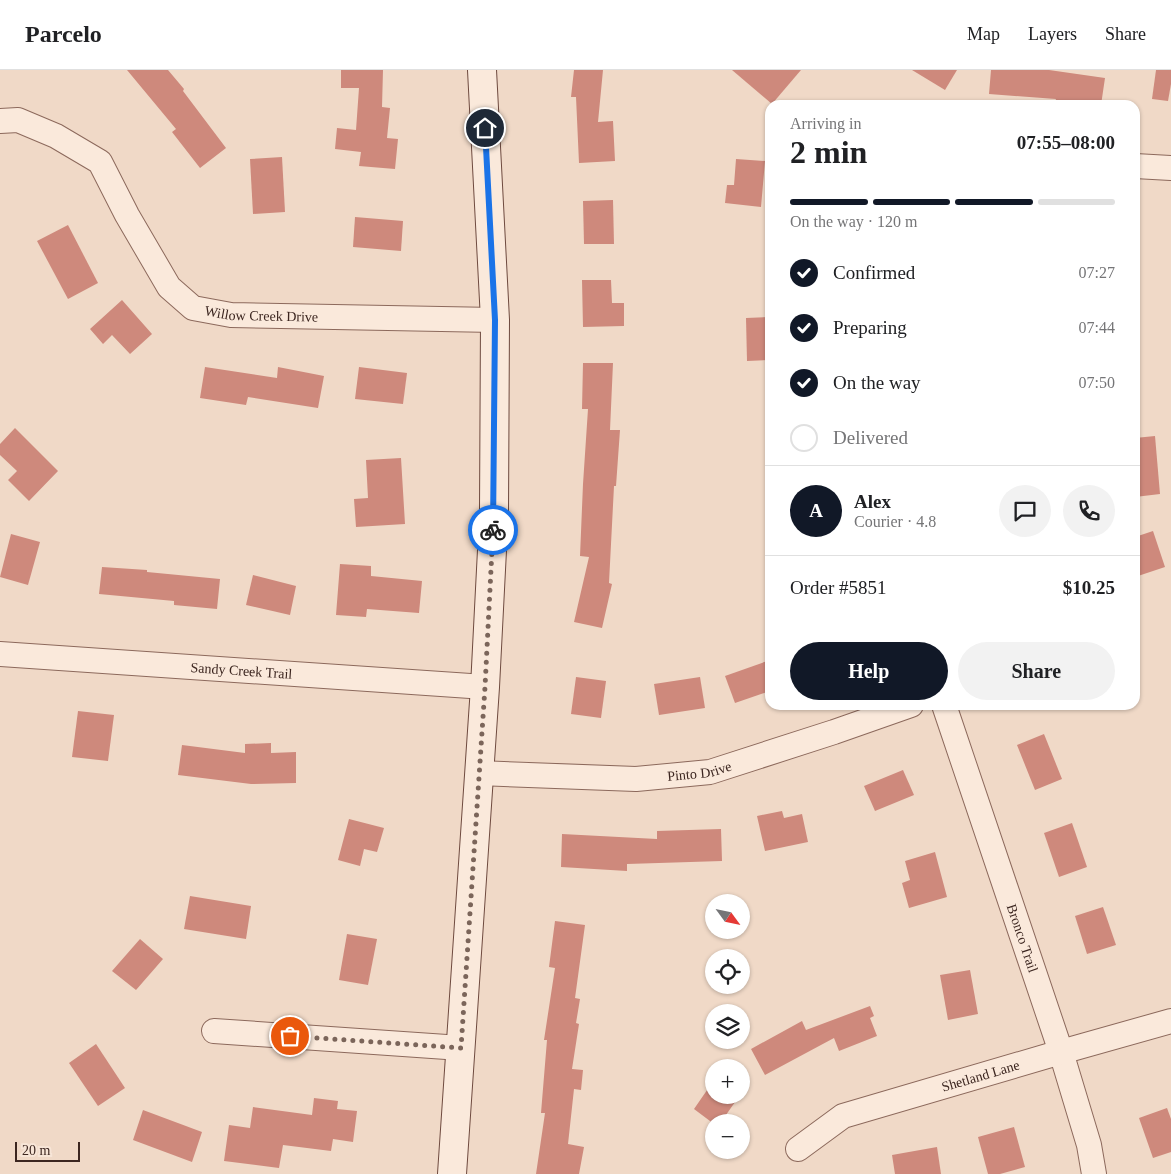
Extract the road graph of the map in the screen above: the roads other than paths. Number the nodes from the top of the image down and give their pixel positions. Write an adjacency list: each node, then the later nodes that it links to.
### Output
1 (482, 70): 5 (street)
2 (0, 121): 5 (street, Willow Creek Drive)
3 (1140, 166): 4 (street)
4 (1171, 168)
5 (495, 320): 7 (street)
6 (0, 654): 7 (street, Sandy Creek Trail)
7 (485, 687): 10 (street)
8 (897, 710): 10 (street, Pinto Drive)
9 (946, 710): 14 (street, Bronco Trail)
10 (478, 773): 13 (street)
11 (1171, 1021): 14 (street, Shetland Lane)
12 (214, 1031): 13 (street)
13 (461, 1048): 16 (street)
14 (1061, 1052): 15 (street, Shetland Lane); 17 (street, Bronco Trail)
15 (798, 1149)
16 (452, 1174)
17 (1094, 1174)

